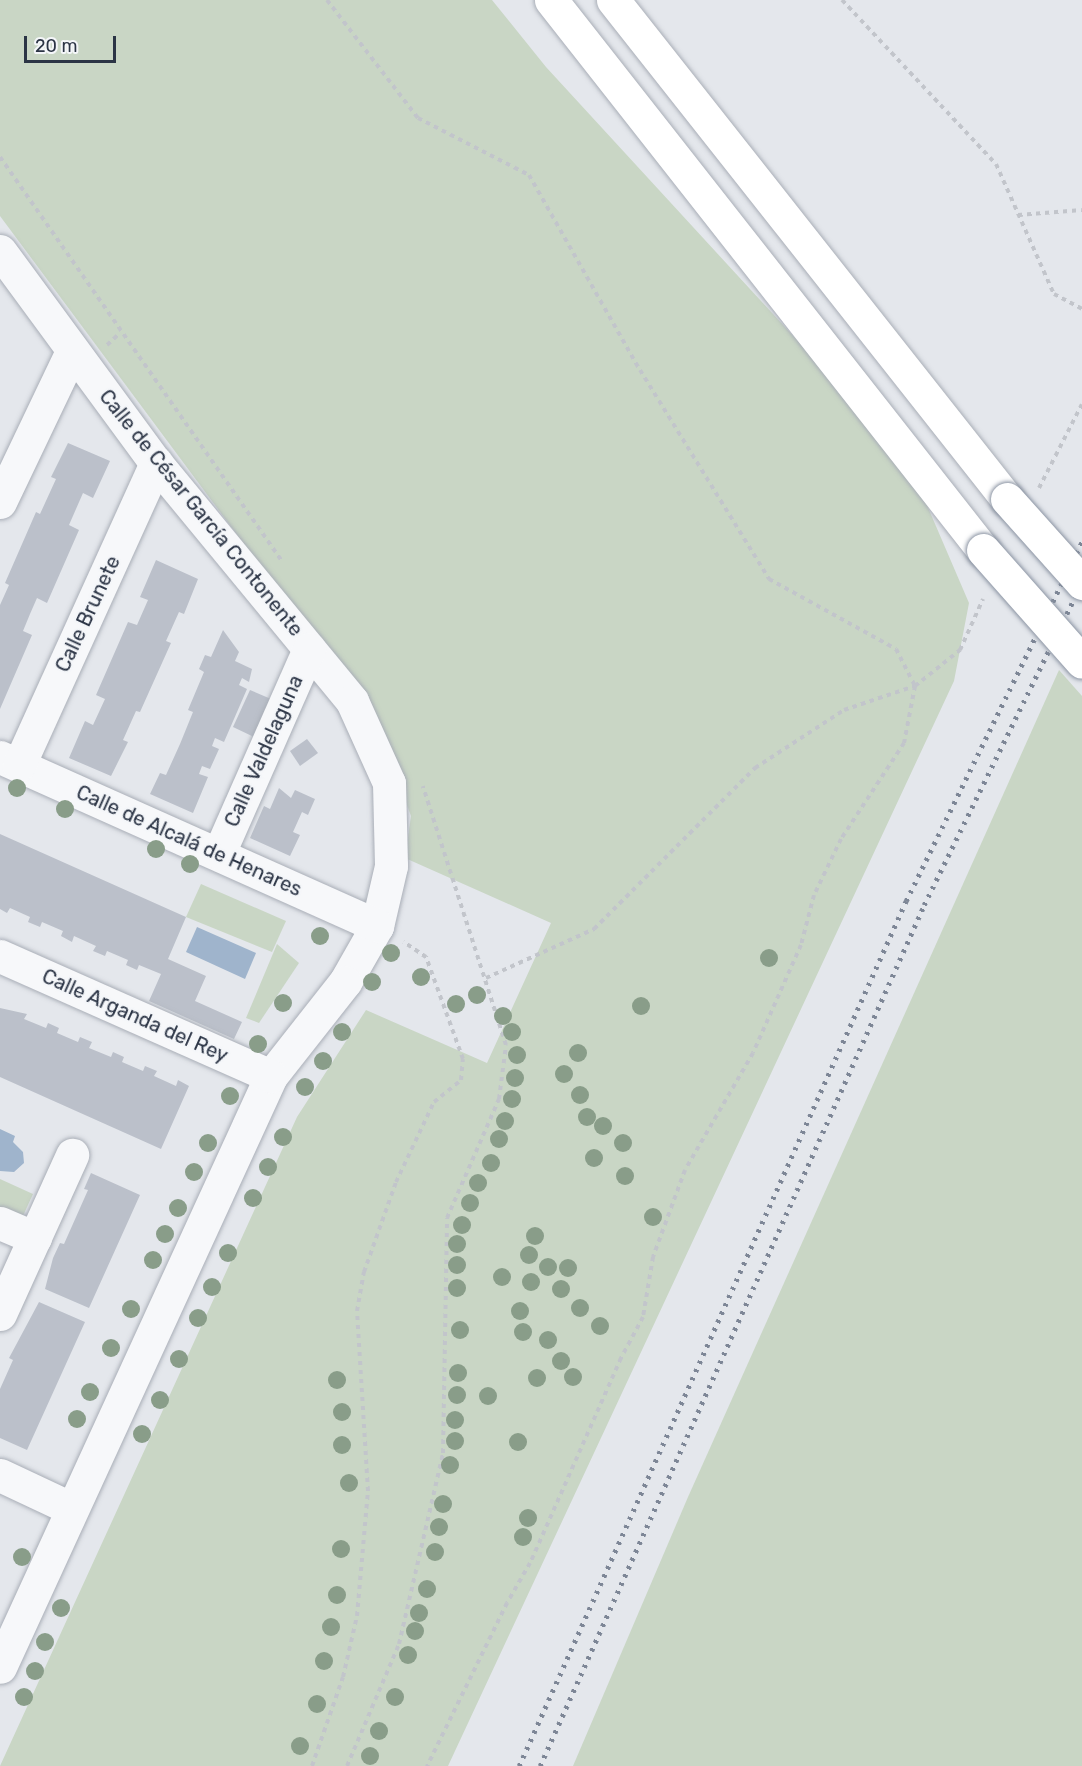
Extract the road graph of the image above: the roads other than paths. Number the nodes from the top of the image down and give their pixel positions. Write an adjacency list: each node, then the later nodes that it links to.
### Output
1 (551, 0): 9 (highway, bridge)
2 (613, 0): 7 (highway, bridge)
3 (0, 251): 4 (street, Calle de César García Contonente)
4 (72, 351): 5 (street, Calle de César García Contonente); 6 (street)
5 (156, 463): 8 (street, Calle de César García Contonente); 10 (street, Calle Brunete)
6 (0, 502)
7 (1082, 583)
8 (309, 649): 11 (street, Calle Valdelaguna); 12 (street, Calle de César García Contonente)
9 (1082, 662)
10 (9, 761): 11 (street, Calle de Alcalá de Henares)
11 (219, 854): 12 (street, Calle de Alcalá de Henares)
12 (390, 934): 14 (street)
13 (0, 956): 14 (street, Calle Arganda del Rey)
14 (271, 1076): 20 (street)
15 (72, 1155): 17 (street)
16 (0, 1223): 17 (street)
17 (35, 1238): 18 (street)
18 (0, 1314)
19 (0, 1474): 20 (street)
20 (70, 1508): 21 (street)
21 (0, 1667)

